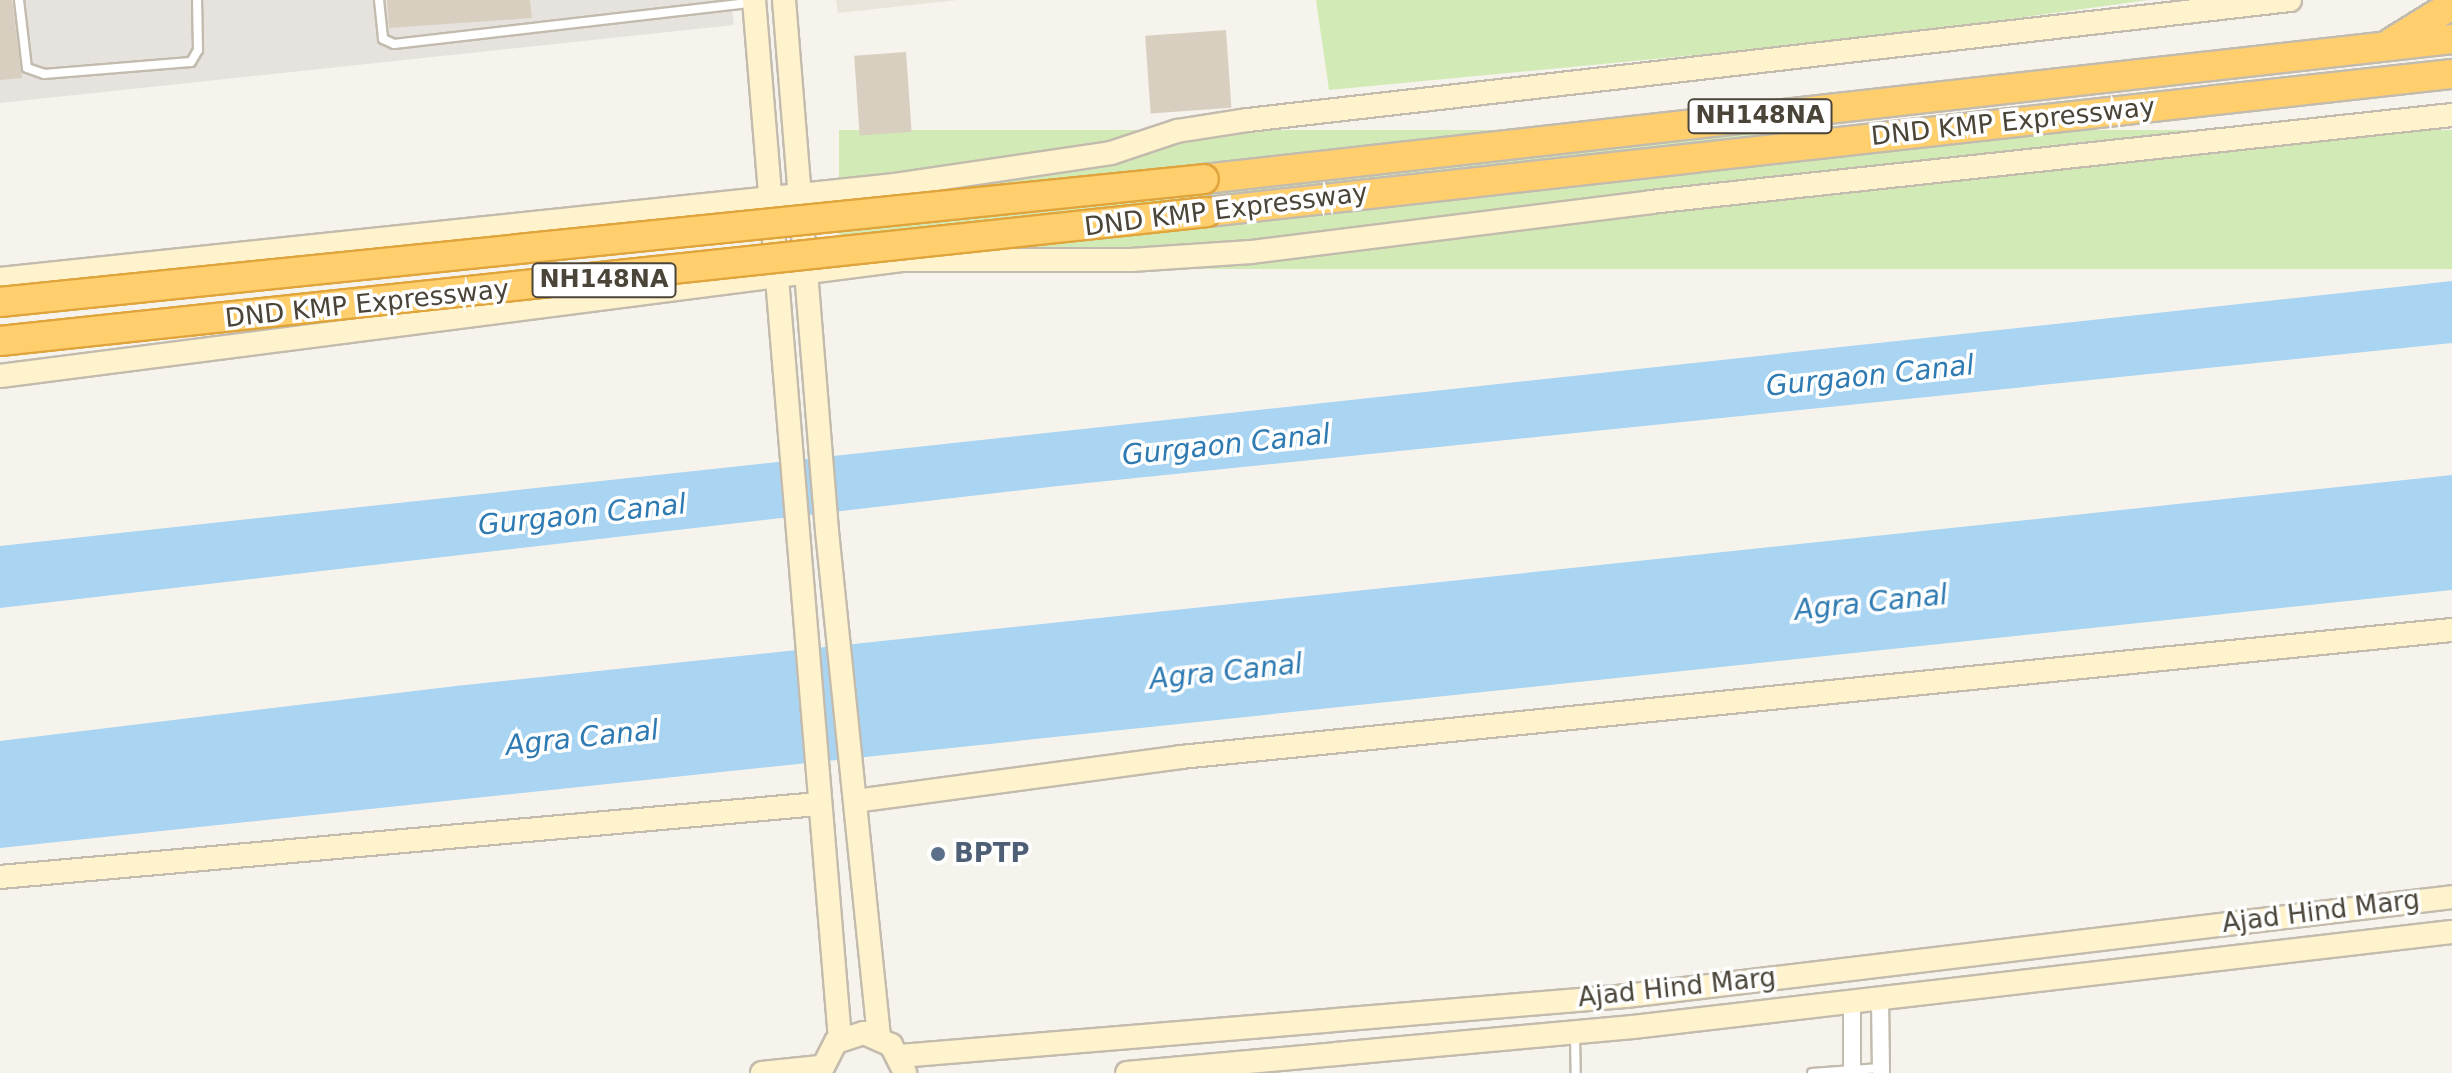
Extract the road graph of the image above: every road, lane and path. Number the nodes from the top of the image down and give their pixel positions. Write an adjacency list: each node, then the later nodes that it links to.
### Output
1 (19, 0): 2 (lane)
2 (197, 0)
3 (379, 0): 6 (lane)
4 (784, 0): 12 (street)
5 (2290, 0): 12 (street)
6 (754, 1): 13 (street)
7 (2452, 5): 9 (highway)
8 (2452, 39): 9 (highway, DND KMP Expressway / NH148NA)
9 (2385, 47): 17 (highway, DND KMP Expressway / NH148NA, bridge)
10 (2452, 74): 18 (highway, DND KMP Expressway / NH148NA, bridge)
11 (2452, 115): 14 (street)
12 (801, 193): 13 (street); 14 (street)
13 (768, 197): 15 (street); 16 (street)
14 (809, 273): 15 (street); 20 (street)
15 (774, 278): 19 (street); 21 (street)
16 (0, 279)
17 (0, 302)
18 (0, 341)
19 (0, 376)
20 (834, 582): 21 (street); 23 (street)
21 (799, 585): 24 (street)
22 (2452, 630): 23 (street)
23 (856, 801): 31 (street)
24 (818, 804): 25 (street); 33 (street)
25 (0, 877)
26 (2452, 897): 32 (street, Ajad Hind Marg)
27 (2452, 932): 28 (street)
28 (1880, 998): 29 (street); 36 (street)
29 (1852, 1001): 30 (street); 37 (street)
30 (1575, 1032): 39 (street); 40 (lane)
31 (879, 1037): 33 (street); 34 (street)
32 (1125, 1037): 34 (street, Ajad Hind Marg); 39 (street)
33 (840, 1040): 35 (street)
34 (902, 1065)
35 (820, 1070): 38 (street)
36 (1880, 1070): 37 (lane)
37 (1852, 1072): 41 (lane)
38 (762, 1073)
39 (1128, 1073)
40 (1576, 1073)
41 (1812, 1073)

